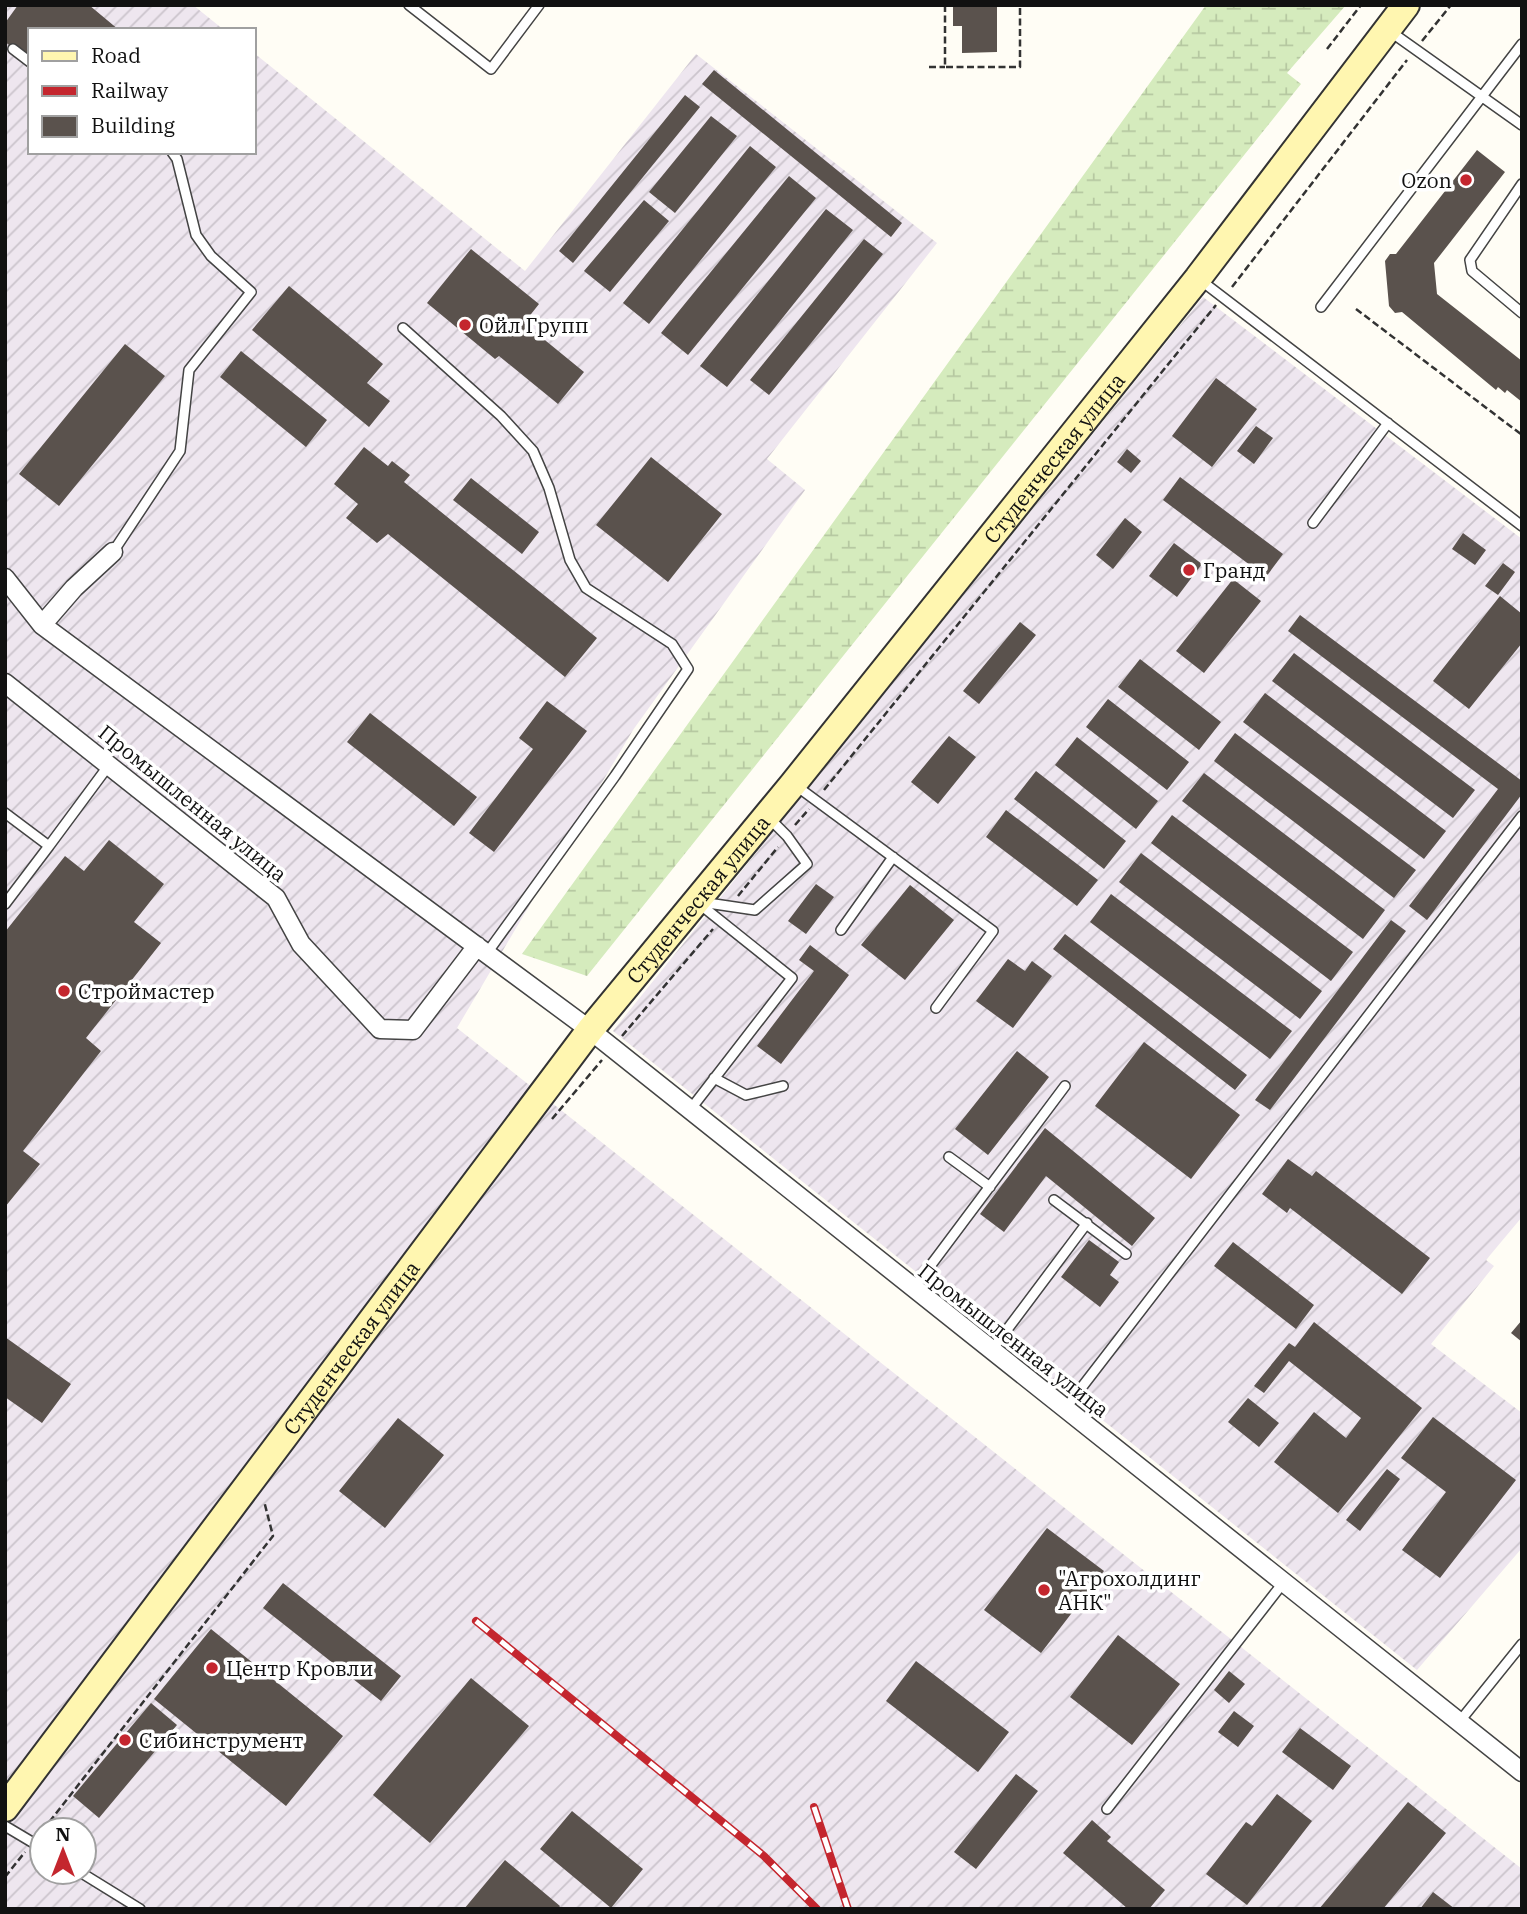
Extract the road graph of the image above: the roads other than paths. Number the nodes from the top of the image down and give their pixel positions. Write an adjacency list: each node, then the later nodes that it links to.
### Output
1 (409, 5): 2 (lane)
2 (538, 5)
3 (1406, 5): 4 (main road, Студенческая улица)
4 (1386, 29): 8 (lane); 12 (main road, Студенческая улица)
5 (1522, 44): 8 (lane)
6 (13, 49): 7 (lane)
7 (28, 60)
8 (1482, 94): 9 (lane); 13 (lane)
9 (1522, 125)
10 (173, 154): 19 (lane)
11 (1522, 184): 14 (lane)
12 (1198, 278): 16 (lane); 24 (main road, Студенческая улица)
13 (1321, 307)
14 (1522, 313)
15 (403, 328): 33 (lane)
16 (1388, 424): 17 (lane); 18 (lane)
17 (1313, 523)
18 (1522, 526)
19 (113, 552): 21 (street)
20 (5, 578): 21 (street, Промышленная улица)
21 (42, 625): 33 (street, Промышленная улица)
22 (5, 683): 23 (street, Промышленная улица)
23 (109, 765): 28 (lane); 33 (street, Промышленная улица)
24 (793, 784): 26 (main road, Студенческая улица); 29 (lane)
25 (5, 813): 28 (lane)
26 (766, 816): 30 (main road, Студенческая улица); 30 (lane)
27 (1522, 816): 47 (lane)
28 (50, 846): 31 (lane)
29 (893, 857): 32 (lane); 34 (lane)
30 (696, 901): 35 (main road, Студенческая улица); 36 (lane)
31 (5, 904)
32 (841, 930)
33 (483, 949): 35 (street, Промышленная улица)
34 (936, 1008)
35 (590, 1030): 39 (street, Промышленная улица); 52 (main road, Студенческая улица)
36 (714, 1079): 37 (lane); 39 (lane)
37 (783, 1086)
38 (1065, 1086): 41 (lane)
39 (690, 1110): 45 (street, Промышленная улица)
40 (949, 1157): 41 (lane)
41 (990, 1187): 45 (lane)
42 (1054, 1200): 43 (lane)
43 (1087, 1223): 44 (lane); 46 (lane)
44 (1126, 1254)
45 (913, 1289): 46 (street, Промышленная улица)
46 (991, 1351): 47 (street, Промышленная улица)
47 (1065, 1409): 48 (street, Промышленная улица)
48 (1283, 1583): 50 (street, Промышленная улица); 53 (lane)
49 (1522, 1644): 50 (lane)
50 (1460, 1721): 51 (street, Промышленная улица)
51 (1522, 1772)
52 (5, 1808)
53 (1107, 1809)
54 (5, 1826): 55 (lane)
55 (28, 1840)
56 (98, 1883): 57 (lane)
57 (140, 1909)

